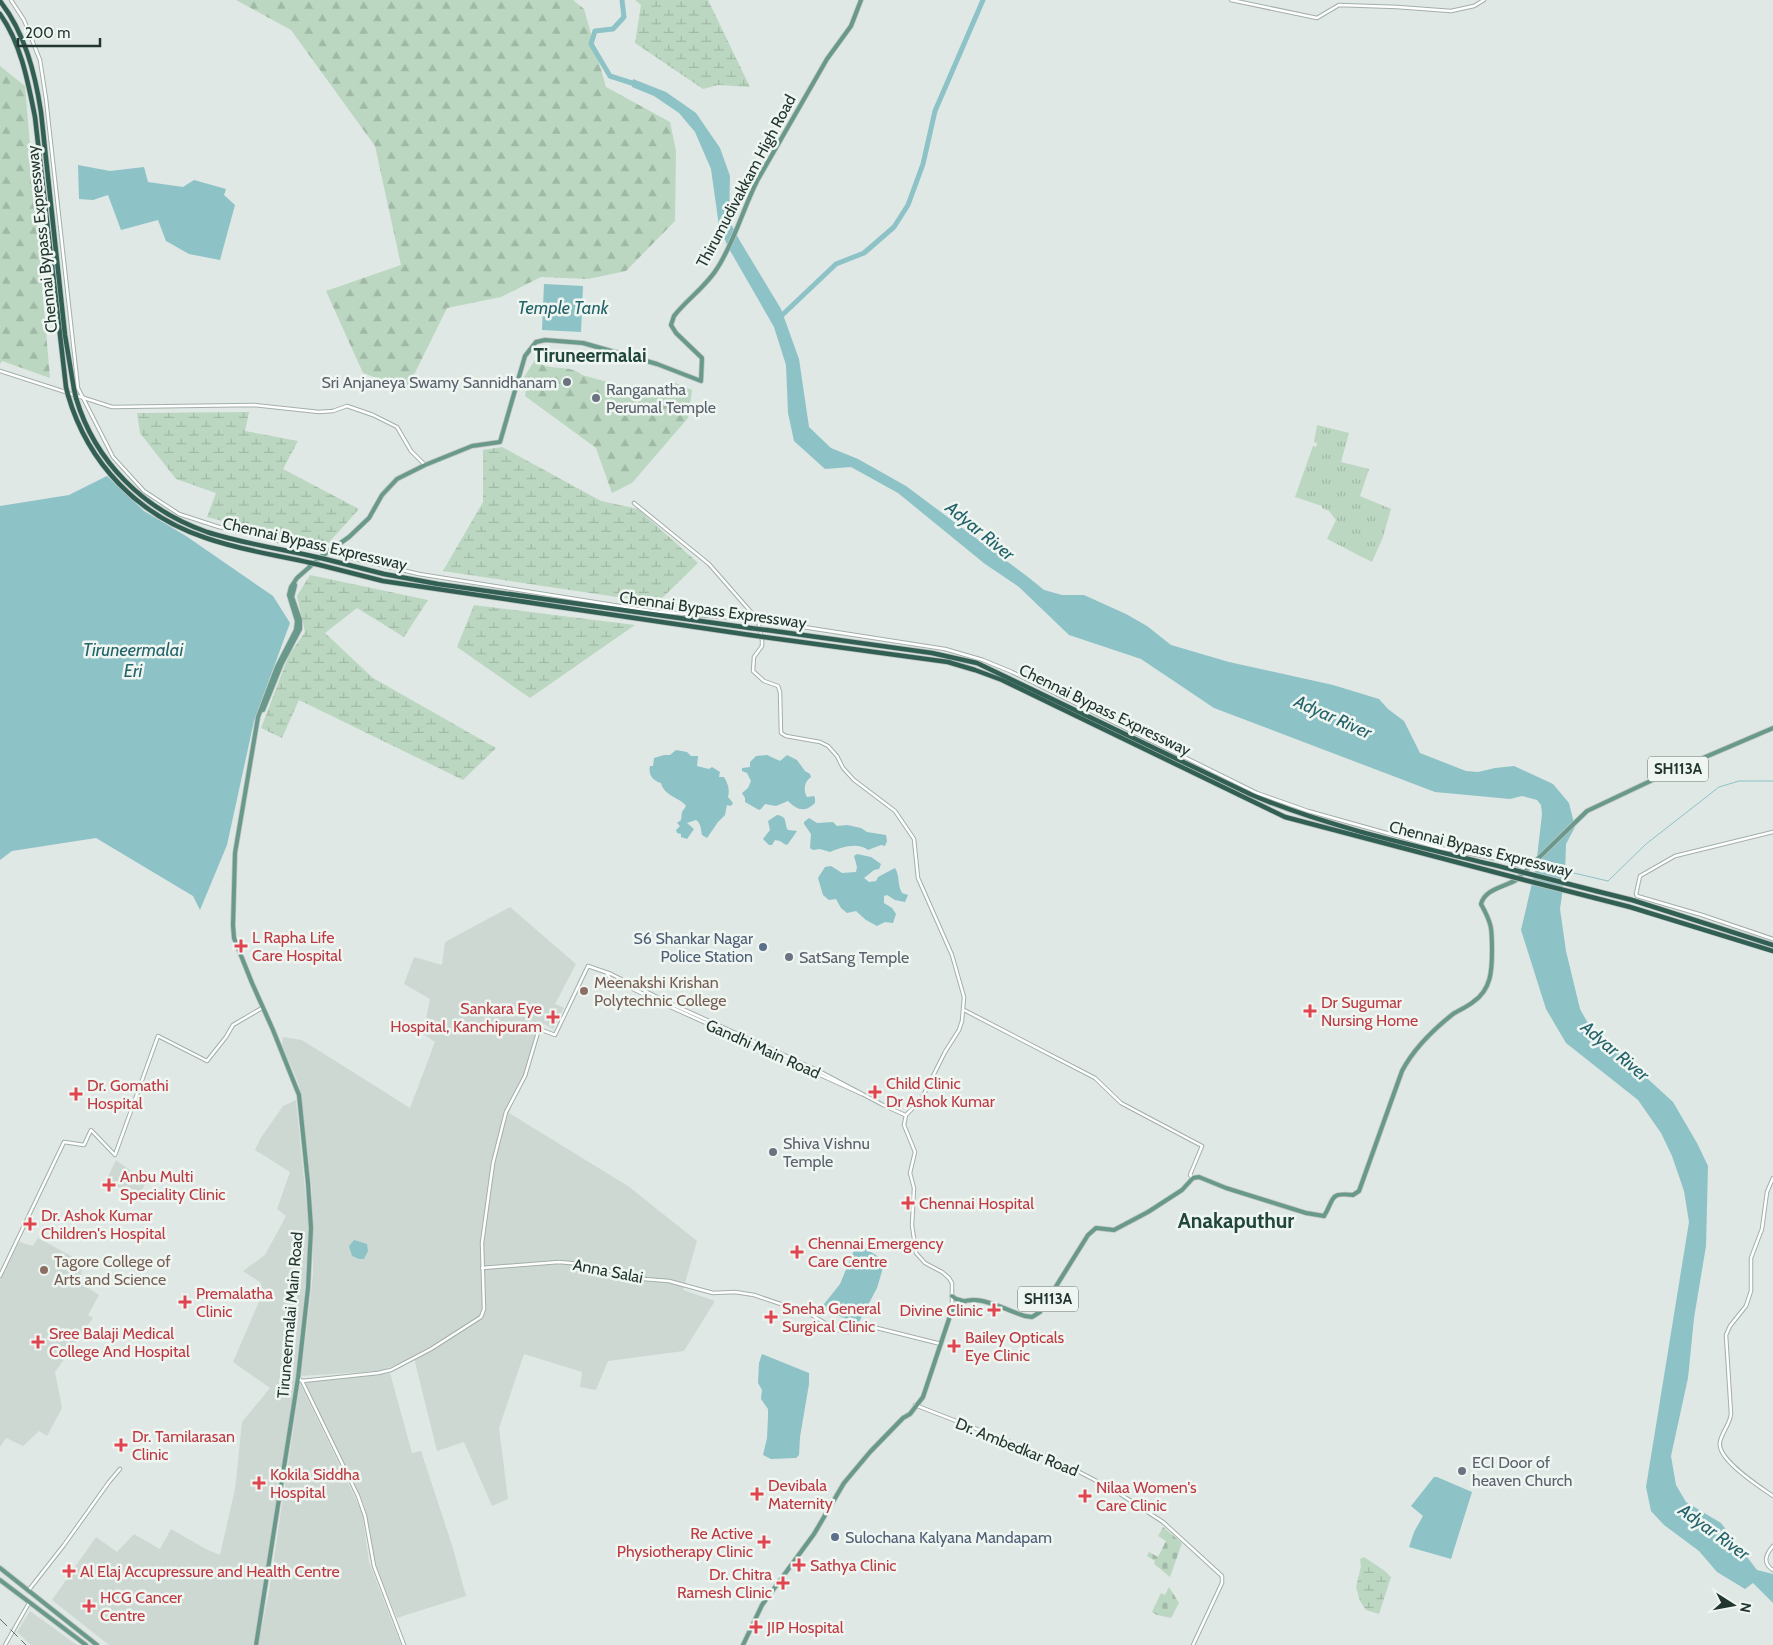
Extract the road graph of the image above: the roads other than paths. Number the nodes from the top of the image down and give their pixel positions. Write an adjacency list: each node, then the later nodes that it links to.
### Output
1 (11, 0): 9 (street)
2 (861, 0): 7 (main road, Thirumudivakkam High Road)
3 (1231, 0): 4 (street)
4 (1484, 0)
5 (0, 1): 13 (highway, Chennai Bypass Expressway, bridge)
6 (0, 14): 21 (highway, Chennai Bypass Expressway, bridge)
7 (633, 357): 10 (main road, Tiruneermalai Main Road)
8 (0, 371): 9 (street)
9 (84, 398): 10 (street); 12 (street)
10 (425, 465): 12 (main road, Tiruneermalai Main Road)
11 (634, 503): 15 (street)
12 (326, 553): 13 (street); 22 (main road, Tiruneermalai Main Road)
13 (650, 612): 14 (highway, Chennai Bypass Expressway)
14 (672, 615): 15 (street); 20 (highway, Chennai Bypass Expressway, bridge)
15 (758, 620): 18 (street); 23 (street)
16 (1773, 728): 18 (main road, SH113A)
17 (1773, 832): 19 (street)
18 (1527, 869): 25 (main road, SH113A)
19 (1773, 938)
20 (1773, 945)
21 (1773, 951)
22 (262, 1008): 28 (street); 33 (main road, Tiruneermalai Main Road)
23 (964, 1010): 24 (street); 25 (street)
24 (906, 1115): 27 (street, Gandhi Main Road); 29 (street)
25 (1193, 1178): 30 (main road, SH113A)
26 (1773, 1178): 36 (street)
27 (482, 1268): 32 (street, Anna Salai); 33 (street)
28 (0, 1276)
29 (952, 1296): 30 (main road); 31 (street)
30 (963, 1301): 31 (main road)
31 (952, 1310): 32 (main road)
32 (940, 1344): 34 (main road)
33 (300, 1380): 47 (main road, Tiruneermalai Main Road); 48 (street)
34 (916, 1405): 49 (main road); 50 (street, Dr. Ambedkar Road)
35 (120, 1469): 41 (street)
36 (1773, 1496)
37 (1773, 1546): 39 (street)
38 (0, 1568): 41 (main road)
39 (1773, 1570)
40 (0, 1580): 42 (main road)
41 (28, 1590): 46 (main road)
42 (30, 1602): 43 (street); 45 (main road)
43 (6, 1643): 44 (street)
44 (10, 1645)
45 (86, 1645)
46 (96, 1645)
47 (256, 1645)
48 (404, 1645)
49 (743, 1645)
50 (1193, 1645)

